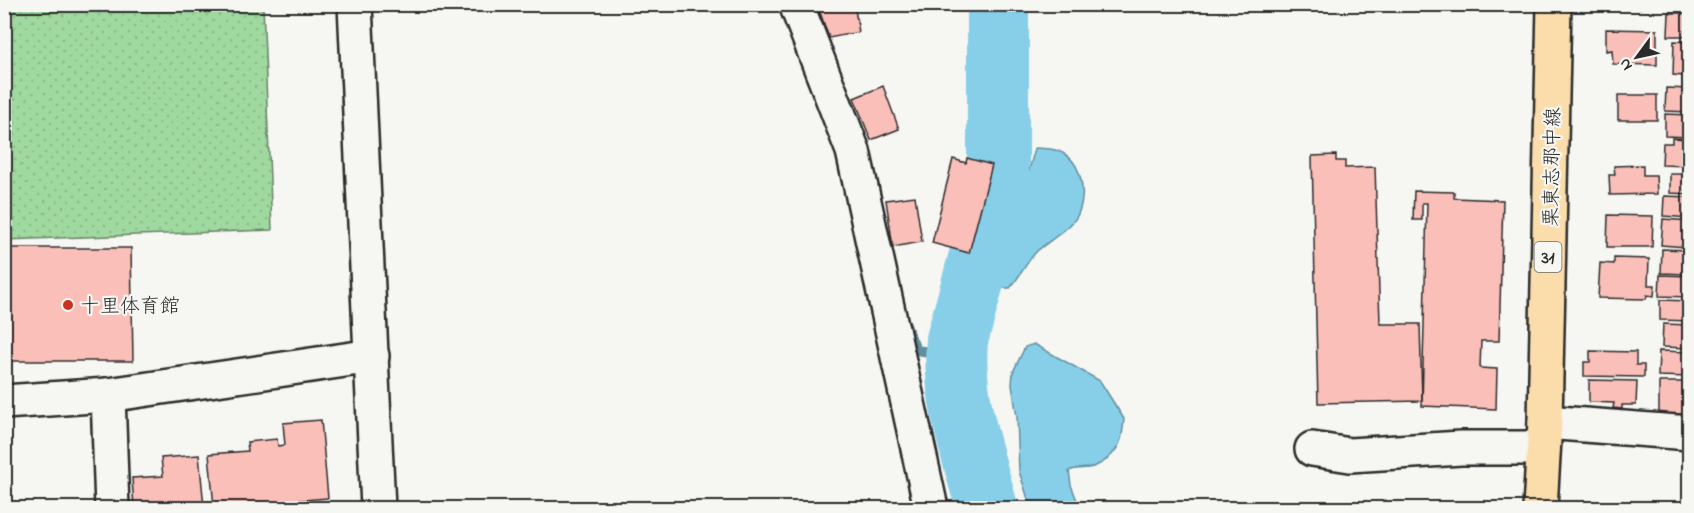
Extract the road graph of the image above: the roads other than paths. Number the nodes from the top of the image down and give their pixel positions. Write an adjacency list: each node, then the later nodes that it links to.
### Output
1 (355, 4): 4 (street)
2 (796, 4): 12 (street)
3 (1554, 4): 8 (main road, 栗東志那中線 / 31)
4 (372, 356): 5 (street); 11 (street)
5 (108, 395): 6 (street); 10 (street)
6 (4, 402)
7 (1689, 434): 8 (street)
8 (1544, 435): 9 (street); 13 (main road, 栗東志那中線 / 31)
9 (1312, 449)
10 (112, 508)
11 (378, 508)
12 (932, 508)
13 (1540, 508)

